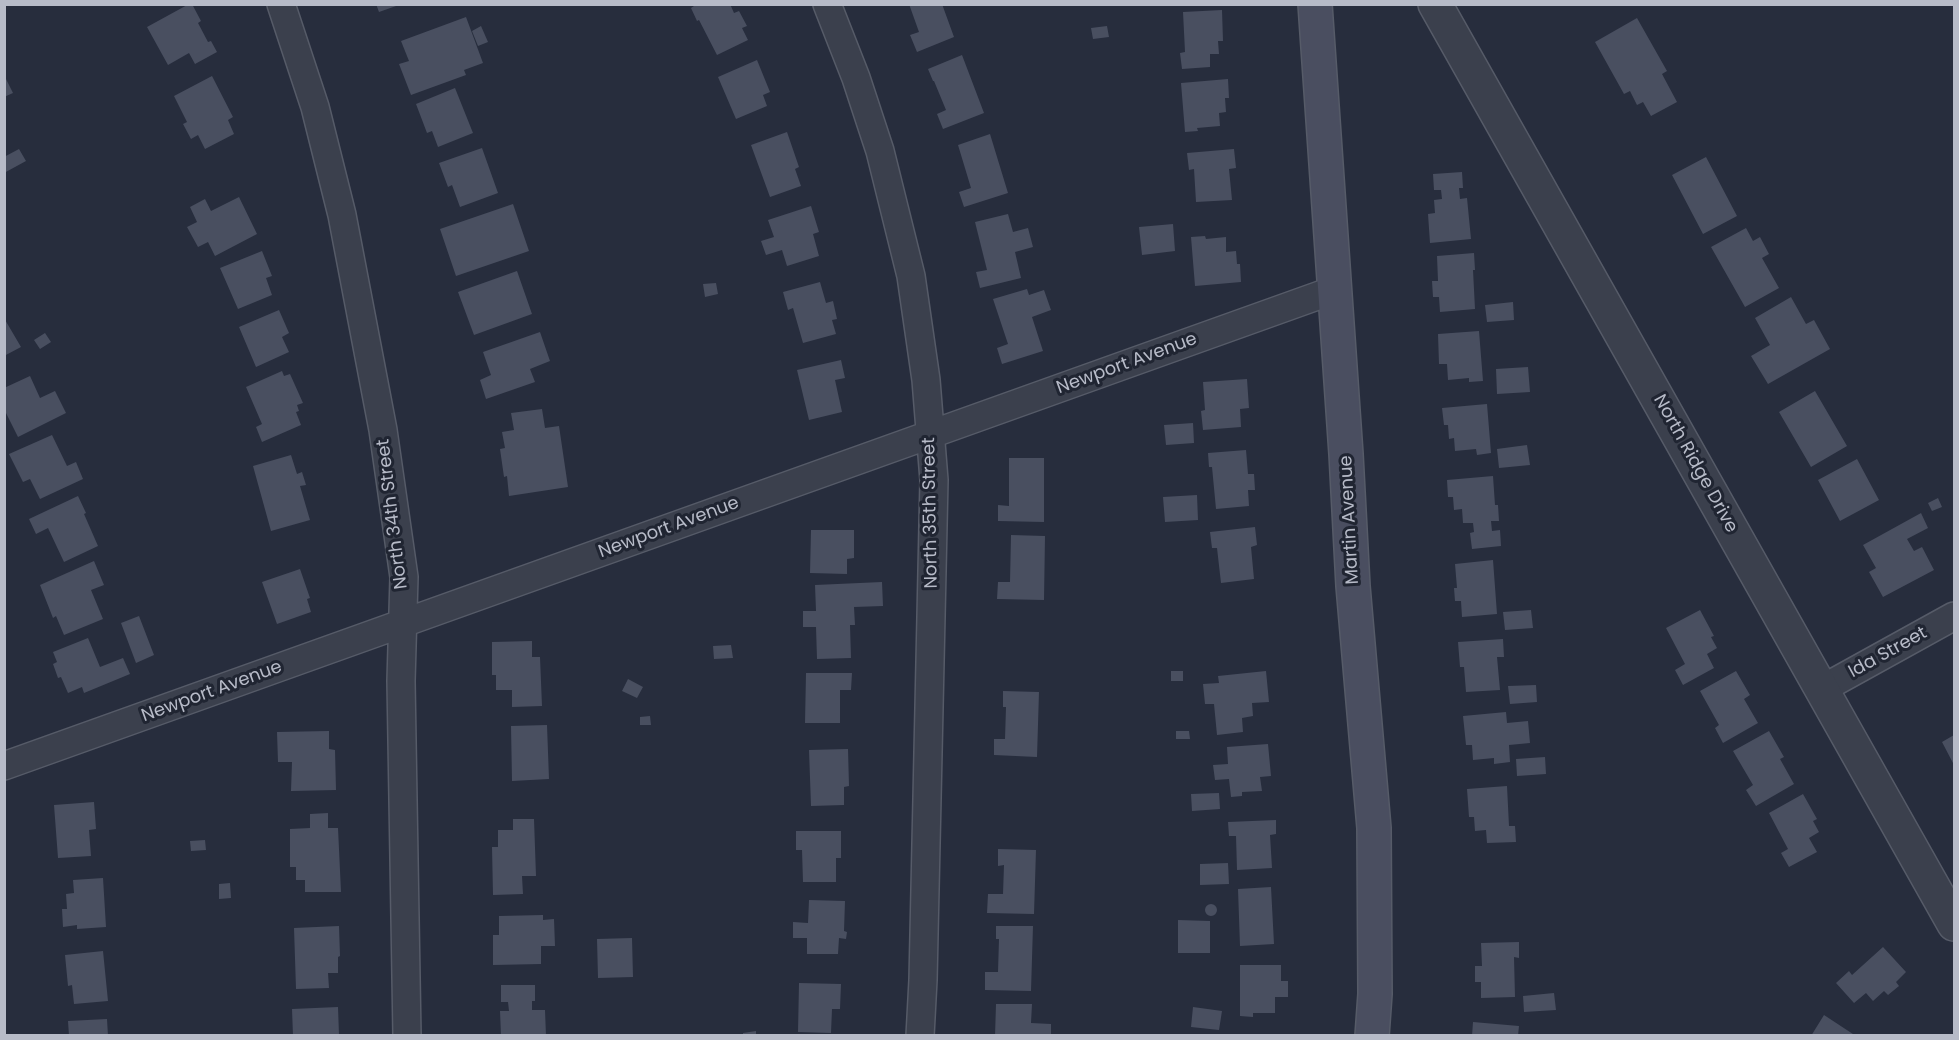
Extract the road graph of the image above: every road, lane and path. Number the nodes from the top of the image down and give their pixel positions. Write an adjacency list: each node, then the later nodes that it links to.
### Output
1 (281, 4): 8 (street, North 34th Street)
2 (827, 4): 6 (street, North 35th Street)
3 (1315, 4): 5 (main road, Martin Avenue)
4 (1435, 4): 9 (street, North Ridge Drive)
5 (1334, 290): 6 (street, Newport Avenue); 14 (main road, Martin Avenue)
6 (930, 435): 8 (street, Newport Avenue); 13 (street, North 35th Street)
7 (1954, 616): 9 (street, Ida Street)
8 (402, 623): 10 (street, Newport Avenue); 12 (street, North 34th Street)
9 (1822, 689): 11 (street, North Ridge Drive)
10 (4, 766)
11 (1954, 924)
12 (407, 1035)
13 (920, 1035)
14 (1372, 1035)

